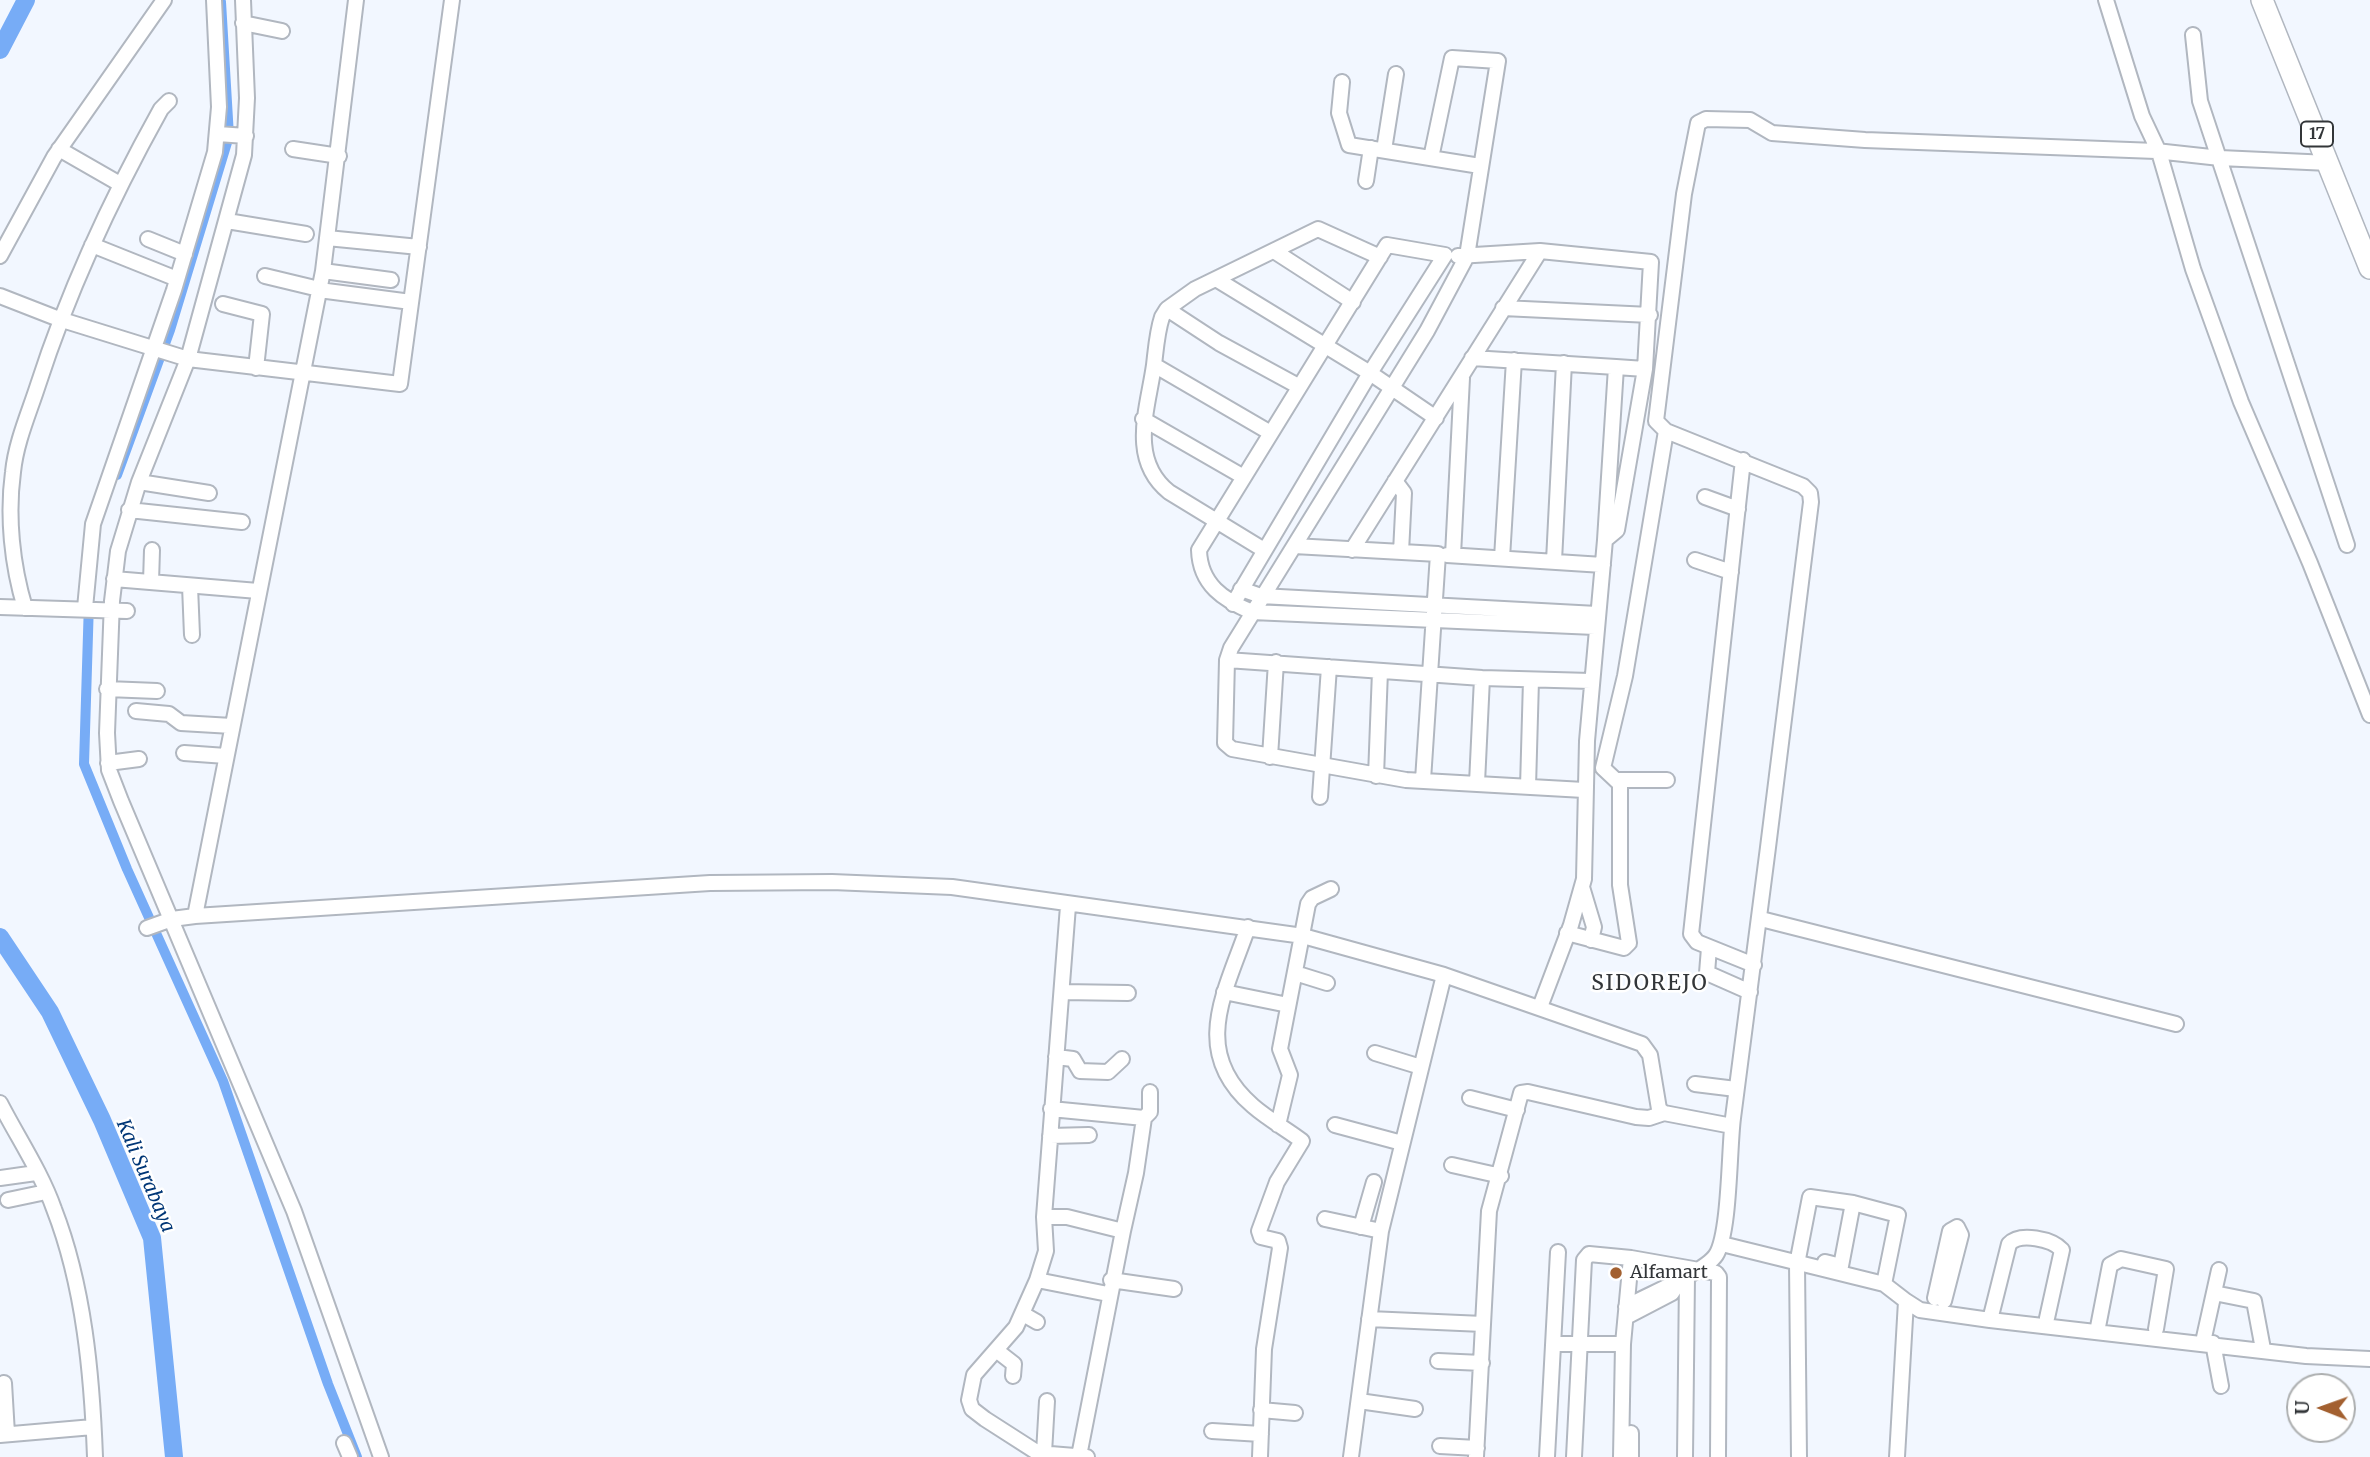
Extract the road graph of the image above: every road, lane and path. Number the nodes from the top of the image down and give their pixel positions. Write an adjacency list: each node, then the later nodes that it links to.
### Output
1 (164, 0): 17 (street)
2 (214, 0): 15 (street)
3 (243, 0): 9 (street)
4 (356, 0): 21 (street)
5 (452, 0): 34 (street)
6 (2106, 0): 20 (street)
7 (2262, 0): 25 (highway, 17)
8 (2273, 0): 25 (highway, 17)
9 (243, 23): 10 (street); 16 (street)
10 (282, 30)
11 (2193, 35): 23 (street)
12 (1396, 74): 19 (street)
13 (1342, 82): 19 (street)
14 (169, 101): 27 (street)
15 (219, 134): 16 (street); 37 (street)
16 (243, 135): 28 (street)
17 (59, 149): 27 (street); 38 (street)
18 (293, 149): 21 (street)
19 (1378, 149): 22 (street); 26 (street)
20 (2154, 151): 23 (street); 73 (street); 124 (street)
21 (339, 156): 30 (street)
22 (1431, 158): 24 (street); 24 (street)
23 (2220, 158): 25 (street); 86 (street)
24 (1476, 165): 39 (street)
25 (2334, 168): 32 (highway, 17); 41 (highway, 17)
26 (1366, 181)
27 (120, 184): 33 (street)
28 (227, 221): 29 (street); 58 (street)
29 (306, 234)
30 (327, 238): 34 (street); 42 (street)
31 (148, 239): 37 (street)
32 (2370, 243)
33 (92, 244): 44 (street); 55 (street)
34 (419, 247): 49 (street)
35 (1274, 251): 40 (street); 45 (street); 50 (street)
36 (1540, 251): 39 (street); 52 (street); 54 (street)
37 (185, 254): 44 (street)
38 (0, 256)
39 (1457, 256): 40 (street); 66 (street); 69 (street)
40 (1380, 257): 50 (street)
41 (2370, 268)
42 (323, 271): 46 (street); 47 (street)
43 (265, 276): 47 (street)
44 (177, 279): 57 (street)
45 (1216, 279): 53 (street); 56 (street)
46 (391, 280)
47 (319, 290): 49 (street); 68 (street)
48 (0, 296): 55 (street)
49 (411, 302): 68 (street)
50 (1353, 302): 56 (street)
51 (223, 304): 64 (street)
52 (1503, 308): 54 (street); 59 (street)
53 (1167, 309): 62 (street); 70 (street)
54 (1650, 315): 65 (street)
55 (59, 319): 57 (street); 106 (street)
56 (1326, 345): 66 (street); 70 (street)
57 (155, 350): 58 (street); 107 (street)
58 (184, 358): 64 (street); 78 (street)
59 (1472, 358): 60 (street); 67 (street)
60 (1514, 360): 61 (street); 93 (street)
61 (1564, 363): 63 (street); 95 (street)
62 (1154, 365): 72 (street); 74 (street)
63 (1616, 367): 65 (street); 85 (street)
64 (256, 368): 68 (street)
65 (1645, 369): 85 (street)
66 (1370, 373): 69 (street); 89 (street)
67 (1463, 374): 71 (street); 92 (street)
68 (304, 375): 102 (street)
69 (1391, 385): 71 (street); 87 (street)
70 (1298, 386): 74 (street)
71 (1436, 418): 77 (street)
72 (1143, 419): 76 (street); 83 (street)
73 (1666, 431): 75 (street); 133 (street)
74 (1269, 432): 76 (street)
75 (1743, 460): 81 (street); 146 (street)
76 (1242, 476): 83 (street)
77 (1395, 481): 90 (street); 91 (street)
78 (138, 482): 79 (street); 82 (street)
79 (209, 493)
80 (1705, 496): 81 (street)
81 (1738, 509): 97 (street)
82 (129, 510): 84 (street); 98 (street)
83 (1217, 519): 89 (street); 104 (street)
84 (242, 522)
85 (1605, 540): 96 (street)
86 (2347, 545)
87 (1294, 546): 90 (street); 103 (street)
88 (152, 550): 99 (street)
89 (1264, 550): 101 (street)
90 (1352, 550): 91 (street)
91 (1401, 552): 92 (street)
92 (1446, 555): 93 (street); 110 (street)
93 (1502, 558): 95 (street)
94 (1695, 560): 97 (street)
95 (1554, 561): 96 (street)
96 (1603, 565): 111 (street)
97 (1731, 572): 153 (street)
98 (114, 579): 99 (street); 108 (street)
99 (151, 582): 100 (street)
100 (190, 586): 102 (street); 112 (street)
101 (1241, 589): 103 (street); 104 (street)
102 (258, 591): 125 (street)
103 (1261, 596): 109 (street); 110 (street)
104 (1233, 604): 109 (street)
105 (0, 607): 106 (street)
106 (25, 608): 107 (street)
107 (86, 608): 108 (street)
108 (116, 610): 121 (street)
109 (1252, 612): 110 (street); 113 (street)
110 (1436, 612): 111 (street); 117 (street)
111 (1596, 621): 120 (street)
112 (192, 635)
113 (1227, 660): 114 (street); 128 (street)
114 (1276, 663): 115 (street); 128 (street)
115 (1329, 667): 116 (street); 132 (street)
116 (1380, 671): 117 (street); 134 (street)
117 (1431, 674): 118 (street); 135 (street)
118 (1482, 678): 119 (street); 138 (street)
119 (1531, 680): 120 (street); 139 (street)
120 (1591, 681): 131 (street)
121 (107, 689): 122 (street); 130 (street)
122 (158, 691)
123 (136, 711): 125 (street)
124 (2370, 715)
125 (232, 726): 127 (street)
126 (184, 753): 127 (street)
127 (226, 757): 145 (street)
128 (1270, 757): 132 (street)
129 (139, 759): 130 (street)
130 (108, 763): 147 (street)
131 (1586, 764): 133 (street); 140 (street)
132 (1322, 767): 134 (street); 141 (street)
133 (1603, 768): 136 (street)
134 (1376, 776): 135 (street)
135 (1423, 780): 138 (street)
136 (1618, 780): 137 (street); 152 (street)
137 (1667, 780)
138 (1477, 783): 139 (street)
139 (1528, 787): 140 (street)
140 (1584, 790): 142 (street)
141 (1320, 797)
142 (1582, 887): 150 (street); 152 (street)
143 (1331, 889): 151 (street)
144 (1069, 906): 145 (street); 148 (street); 158 (street)
145 (195, 916): 147 (street)
146 (1761, 919): 154 (street); 164 (street)
147 (170, 920): 149 (street); 246 (street)
148 (1245, 926): 151 (street); 159 (street)
149 (149, 927)
150 (1567, 933): 152 (street); 163 (street)
151 (1303, 936): 155 (street); 156 (street)
152 (1591, 940)
153 (1709, 948): 154 (street); 160 (street)
154 (1754, 965): 160 (street)
155 (1295, 973): 157 (street); 162 (street)
156 (1444, 975): 163 (street); 168 (street)
157 (1327, 983)
158 (1062, 992): 161 (street); 166 (street)
159 (1224, 992): 162 (street); 178 (street)
160 (1750, 992): 170 (street)
161 (1128, 993)
162 (1289, 1005): 178 (street)
163 (1540, 1007): 176 (street)
164 (2176, 1024)
165 (1375, 1052): 168 (street)
166 (1056, 1057): 167 (street); 174 (street)
167 (1122, 1059)
168 (1421, 1067): 183 (street)
169 (1695, 1084): 170 (street)
170 (1736, 1089): 180 (street)
171 (1150, 1092): 177 (street)
172 (1470, 1098): 175 (street)
173 (0, 1103): 185 (street)
174 (1051, 1109): 177 (street); 182 (street)
175 (1517, 1110): 176 (street); 186 (street)
176 (1664, 1113): 180 (street)
177 (1143, 1118): 196 (street)
178 (1278, 1125): 235 (street)
179 (1335, 1125): 183 (street)
180 (1732, 1126): 200 (street)
181 (1089, 1135): 182 (street)
182 (1050, 1136): 192 (street)
183 (1402, 1143): 195 (street)
184 (1452, 1165): 186 (street)
185 (36, 1172): 187 (street); 189 (street)
186 (1501, 1176): 216 (street)
187 (0, 1178)
188 (1374, 1182): 194 (street)
189 (46, 1192): 190 (street); 237 (street)
190 (8, 1200)
191 (1853, 1203): 199 (street); 201 (street); 204 (street)
192 (1044, 1219): 196 (street); 203 (street)
193 (1325, 1219): 194 (street)
194 (1362, 1227): 195 (street)
195 (1381, 1231): 214 (street)
196 (1122, 1233): 205 (street)
197 (1558, 1252): 220 (street)
198 (1630, 1258): 200 (street); 210 (street); 221 (street)
199 (1798, 1260): 200 (street); 201 (street); 204 (street); 256 (street)
200 (1705, 1261): 210 (street); 254 (street); 255 (street)
201 (1842, 1266): 204 (street)
202 (2219, 1270): 207 (street)
203 (1037, 1280): 205 (street); 211 (street)
204 (1885, 1280): 208 (street)
205 (1110, 1287): 206 (street); 244 (street)
206 (1174, 1289)
207 (2214, 1293): 219 (street); 223 (street)
208 (1913, 1302): 209 (street); 209 (street); 257 (street)
209 (1946, 1305): 212 (street)
210 (1629, 1310): 222 (street); 227 (street)
211 (1023, 1314): 215 (street); 224 (street)
212 (1991, 1316): 213 (street); 213 (street); 217 (street)
213 (2047, 1318): 217 (street)
214 (1369, 1319): 216 (street); 233 (street)
215 (1037, 1322)
216 (1483, 1324): 228 (street)
217 (2098, 1328): 218 (street); 218 (street); 219 (street)
218 (2156, 1328): 219 (street)
219 (2207, 1340): 223 (street); 231 (street)
220 (1555, 1344): 221 (street); 250 (street)
221 (1581, 1345): 222 (street); 251 (street)
222 (1623, 1345): 227 (street)
223 (2262, 1345): 225 (street)
224 (996, 1350): 229 (street); 243 (street)
225 (2370, 1359)
226 (1438, 1361): 228 (street)
227 (1627, 1361): 252 (street); 253 (street)
228 (1482, 1363): 242 (street)
229 (1013, 1376)
230 (4, 1383): 239 (street)
231 (2221, 1386)
232 (1047, 1401): 243 (street)
233 (1359, 1401): 234 (street); 249 (street)
234 (1415, 1409)
235 (1261, 1410): 236 (street); 240 (street)
236 (1295, 1412)
237 (93, 1427): 239 (street); 245 (street)
238 (1212, 1431): 240 (street)
239 (4, 1434)
240 (1261, 1434): 248 (street)
241 (1440, 1446): 242 (street)
242 (1477, 1452)
243 (1044, 1453): 244 (street)
244 (1079, 1456): 247 (street)
245 (95, 1457)
246 (381, 1457)
247 (1088, 1457)
248 (1260, 1457)
249 (1352, 1457)
250 (1547, 1457)
251 (1574, 1457)
252 (1621, 1457)
253 (1631, 1457)
254 (1685, 1457)
255 (1718, 1457)
256 (1800, 1457)
257 (1897, 1457)

